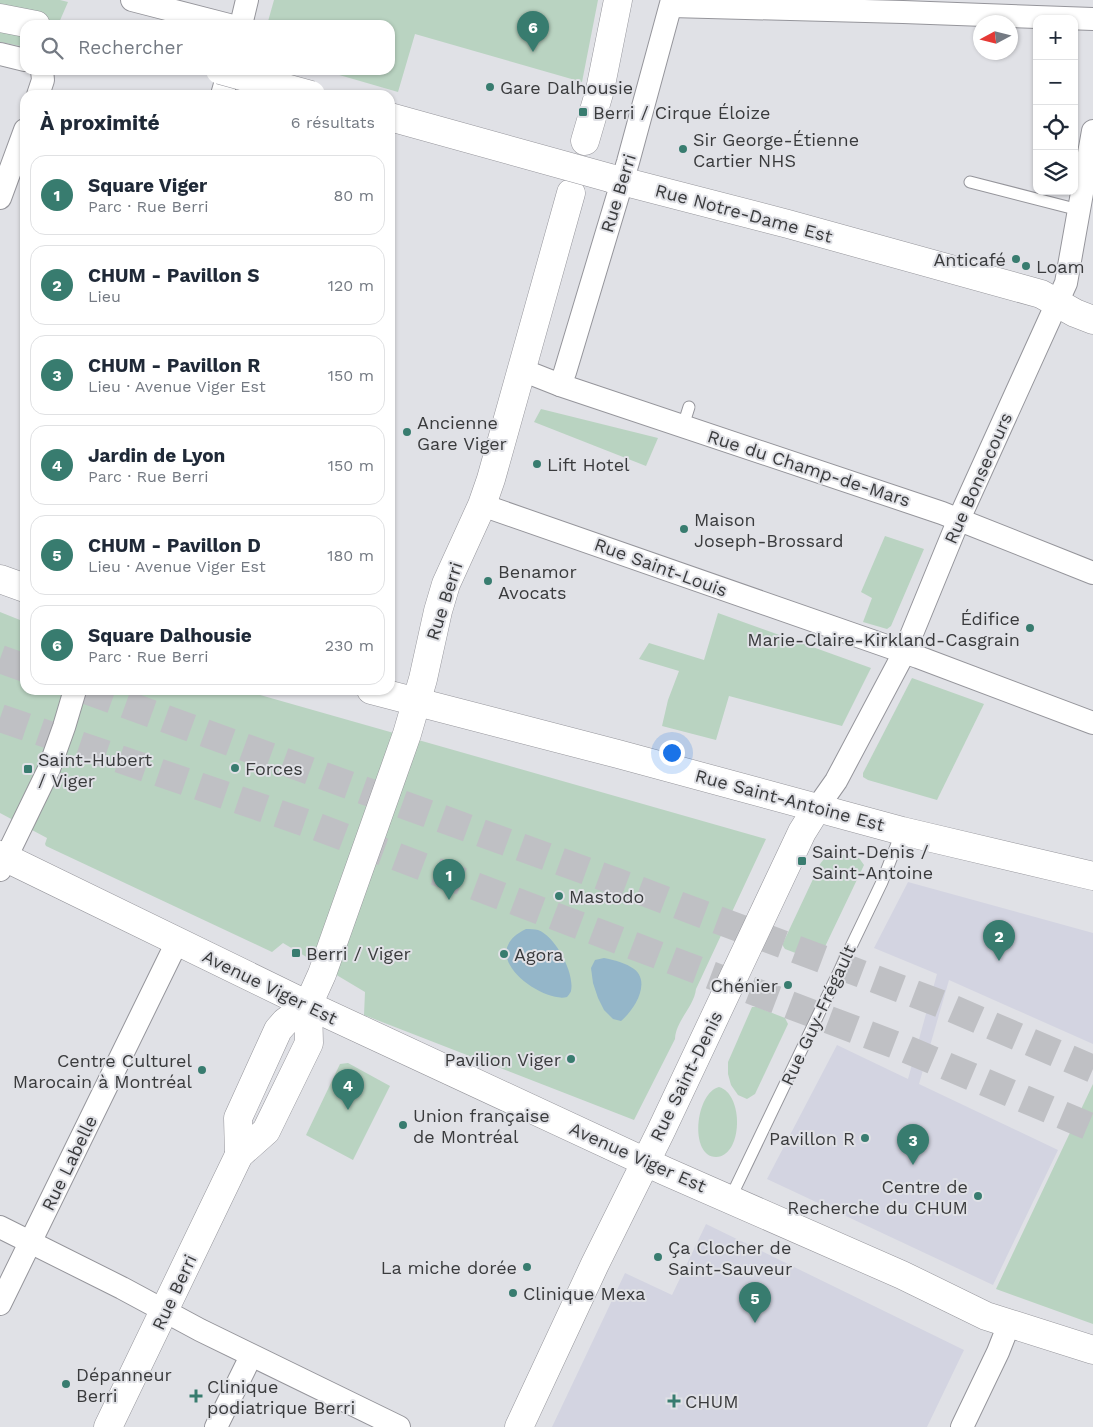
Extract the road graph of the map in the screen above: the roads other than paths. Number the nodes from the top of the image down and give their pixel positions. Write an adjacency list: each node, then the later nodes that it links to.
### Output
1 (132, 0): 8 (street)
2 (247, 0): 9 (street)
3 (618, 0): 21 (main road)
4 (671, 3): 5 (street); 23 (street, Rue Berri)
5 (913, 6): 7 (street)
6 (0, 18): 10 (main road)
7 (1093, 19)
8 (210, 20)
9 (242, 20)
10 (20, 22)
11 (0, 54): 12 (street)
12 (20, 59)
13 (42, 75): 16 (street)
14 (228, 75): 17 (street)
15 (238, 75): 18 (main road, bridge)
16 (40, 90)
17 (223, 90)
18 (293, 90)
19 (395, 118): 23 (main road, Rue Notre-Dame Est, bridge)
20 (1093, 131): 27 (street, Rue Bonsecours)
21 (585, 141)
22 (20, 144): 26 (street)
23 (616, 179): 28 (main road, Rue Notre-Dame Est); 31 (street, Rue Berri)
24 (970, 182): 27 (lane)
25 (571, 193): 30 (main road, Rue Berri)
26 (0, 198)
27 (1079, 210): 28 (street, Rue Bonsecours)
28 (1056, 304): 29 (main road, Rue Notre-Dame Est); 33 (street, Rue Bonsecours)
29 (1093, 320)
30 (522, 370): 31 (street, Rue du Champ-de-Mars); 32 (main road, Rue Berri)
31 (560, 385): 33 (street, Rue du Champ-de-Mars)
32 (482, 505): 37 (street, Rue Saint-Louis); 40 (main road, Rue Berri)
33 (959, 519): 34 (street, Rue du Champ-de-Mars); 37 (street, Rue Bonsecours)
34 (1093, 573)
35 (0, 579): 36 (main road)
36 (20, 586)
37 (904, 653): 41 (street, Rue Saint-Louis); 42 (street, Rue Bonsecours)
38 (74, 695): 44 (street)
39 (390, 695): 40 (main road, Rue Saint-Antoine Est)
40 (416, 702): 42 (main road, Rue Saint-Antoine Est); 47 (main road, Rue Berri)
41 (1093, 723)
42 (817, 808): 43 (main road, Rue Saint-Antoine Est); 48 (main road, Rue Saint-Denis)
43 (902, 831): 45 (main road, Rue Saint-Antoine Est); 49 (lane, Rue Guy-Frégault)
44 (2, 861): 46 (main road, Avenue Viger Est)
45 (1093, 876)
46 (176, 942): 47 (main road, Avenue Viger Est); 51 (street, Rue Labelle)
47 (308, 1005): 48 (main road, Avenue Viger Est); 53 (main road, Rue Berri)
48 (645, 1161): 49 (main road, Avenue Viger Est); 60 (main road, Rue Saint-Denis)
49 (730, 1199): 54 (main road, Avenue Viger Est)
50 (0, 1227): 51 (street)
51 (30, 1242): 52 (street, Rue Labelle); 53 (street)
52 (0, 1304)
53 (164, 1312): 56 (street); 58 (main road, Rue Berri)
54 (1009, 1324): 55 (main road, Avenue Viger Est); 61 (street)
55 (1093, 1350)
56 (251, 1356): 57 (street); 59 (street)
57 (391, 1425)
58 (108, 1427)
59 (216, 1427)
60 (519, 1427)
61 (962, 1427)

